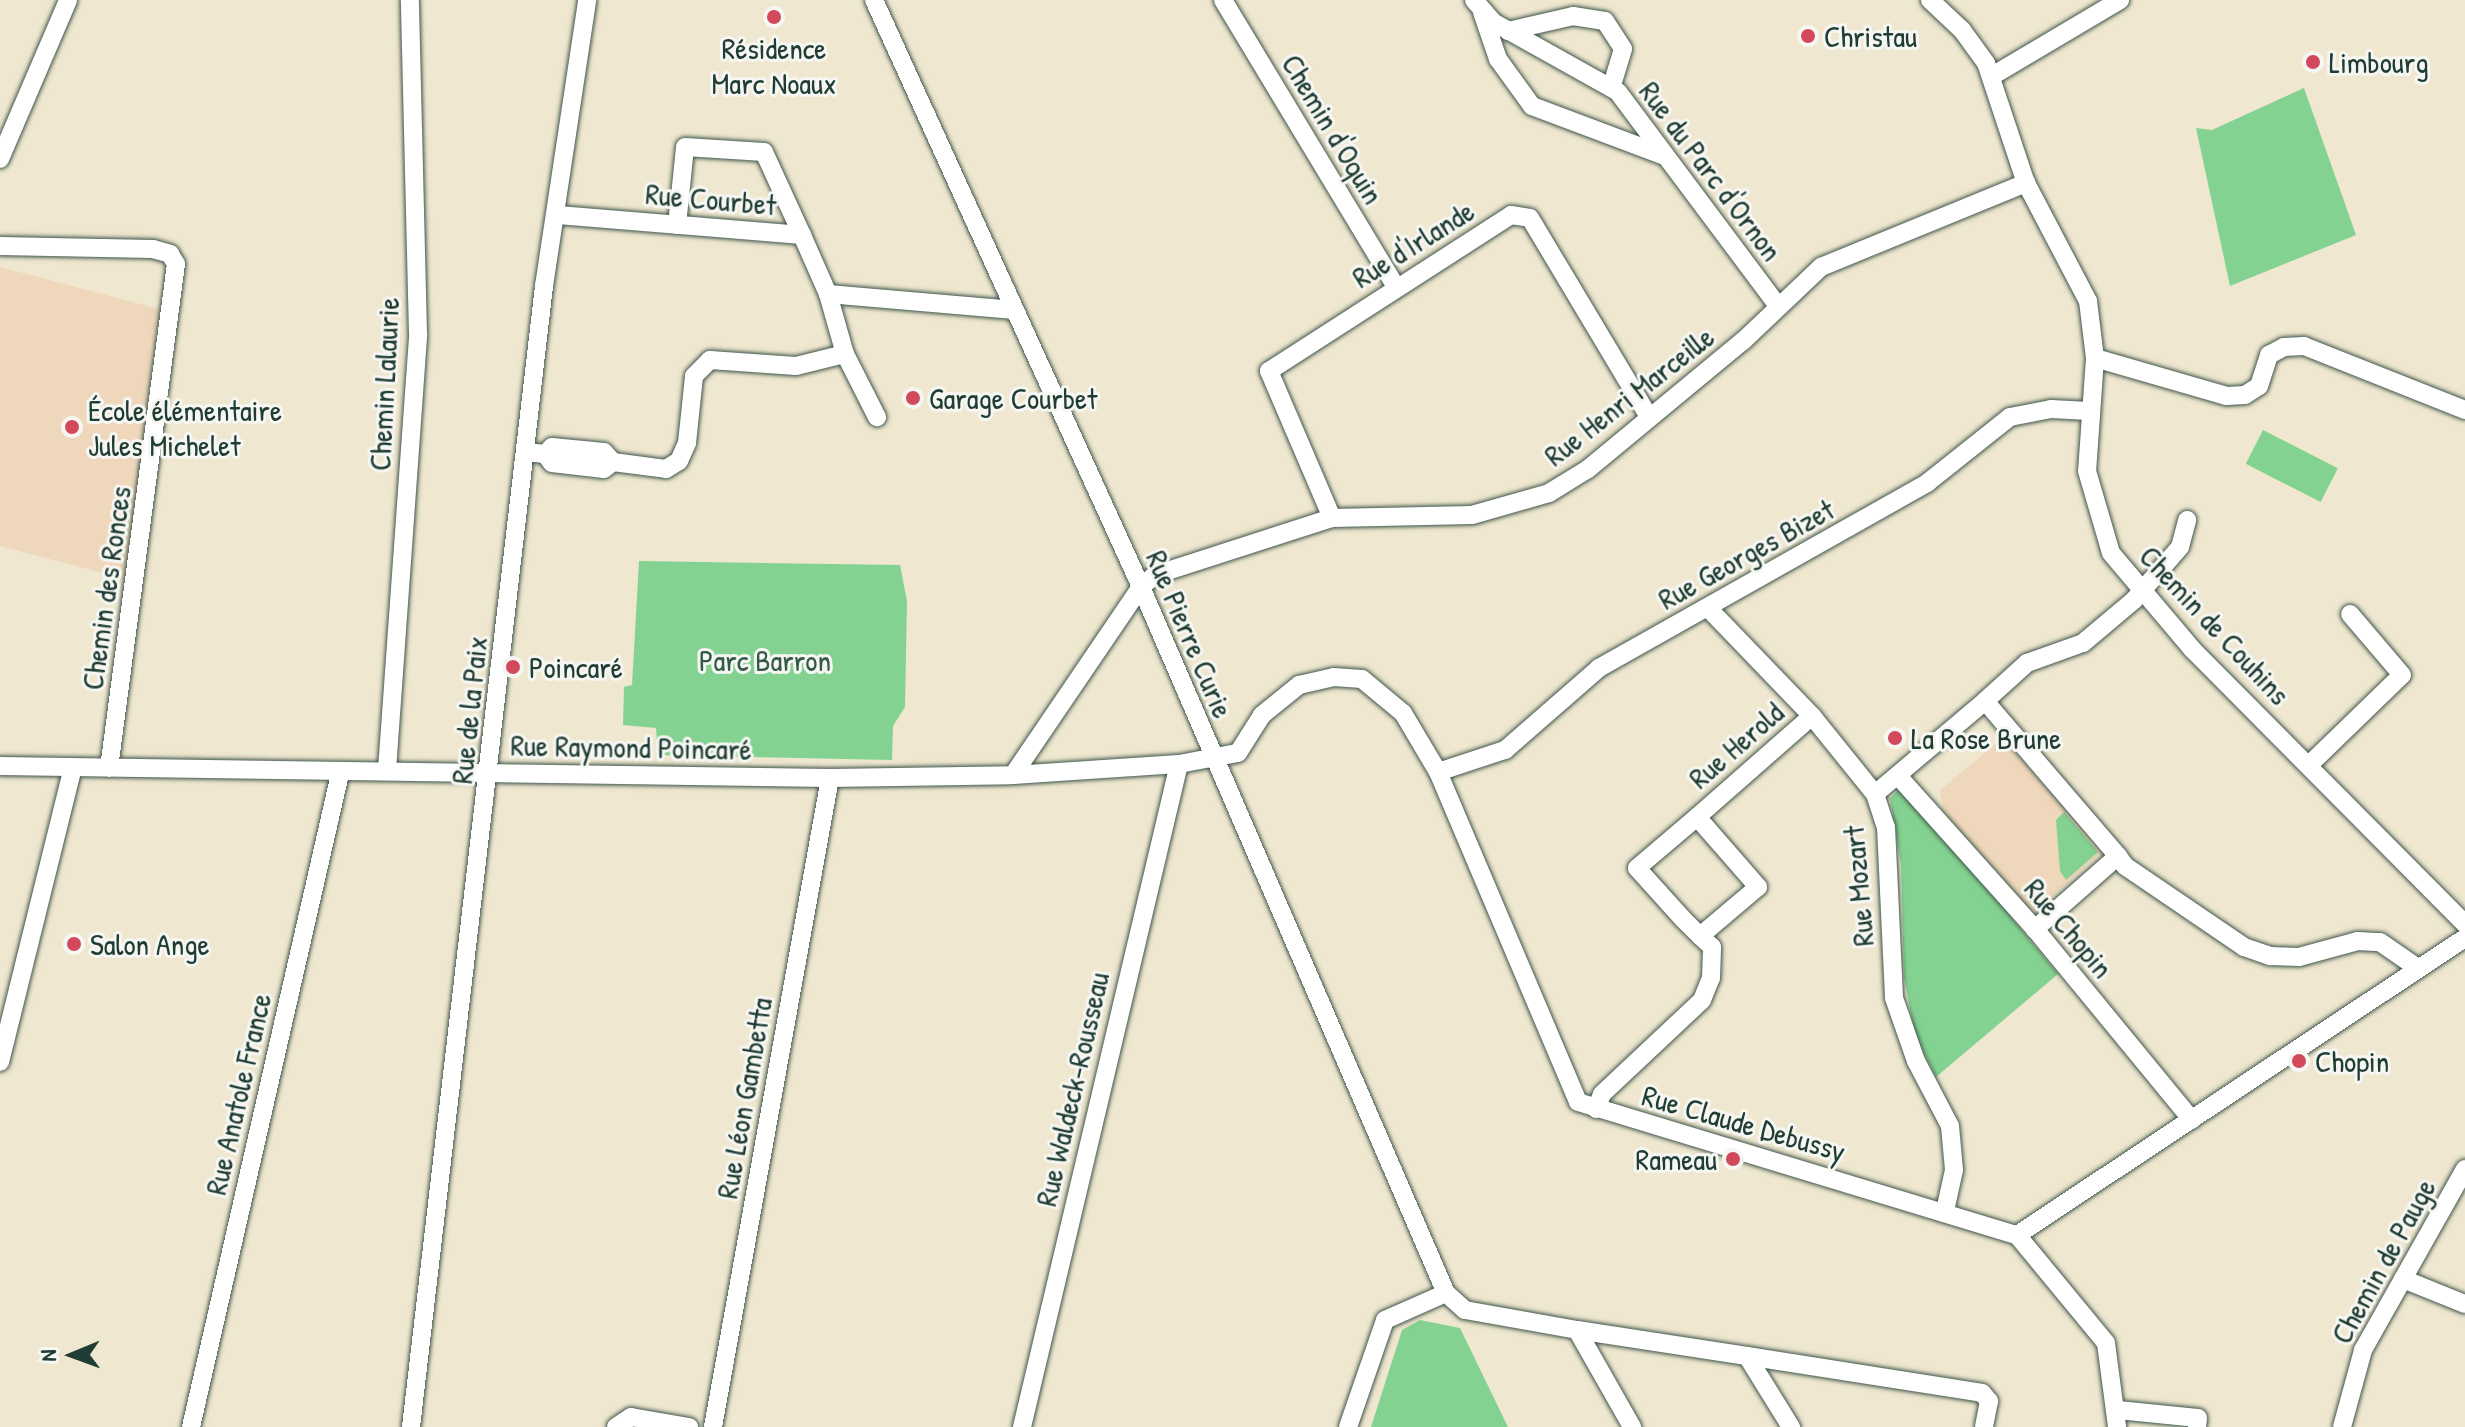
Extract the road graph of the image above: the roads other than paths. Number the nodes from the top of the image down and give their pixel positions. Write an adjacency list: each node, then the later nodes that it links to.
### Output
1 (68, 0): 13 (street)
2 (410, 0): 44 (street, Chemin Lalaurie)
3 (587, 0): 15 (street, Rue de la Paix)
4 (874, 0): 22 (street, Rue Pierre Curie)
5 (1223, 0): 19 (street, Chemin d'Oquin)
6 (1930, 0): 10 (street, Chemin de Couhins)
7 (2120, 0): 10 (street)
8 (1478, 6): 9 (street, Rue du Parc d'Ornon); 12 (street)
9 (1508, 31): 11 (street, Rue du Parc d'Ornon); 11 (street)
10 (1992, 76): 14 (street, Chemin de Couhins)
11 (1612, 86): 12 (street, Rue du Parc d'Ornon)
12 (1665, 156): 21 (street, Rue du Parc d'Ornon)
13 (0, 159)
14 (2026, 183): 21 (street, Rue Henri Marceille); 24 (street, Chemin de Couhins)
15 (558, 215): 16 (street, Rue Courbet); 29 (street, Rue de la Paix)
16 (677, 225): 17 (street, Rue Courbet); 17 (street)
17 (802, 235): 20 (street, Rue Courbet)
18 (0, 246): 43 (street, Chemin des Ronces)
19 (1396, 287): 28 (street, Rue d'Irlande); 30 (street, Rue d'Irlande)
20 (828, 294): 22 (street); 23 (street, Rue Courbet)
21 (1778, 306): 28 (street, Rue Henri Marceille)
22 (1014, 310): 32 (street, Rue Pierre Curie)
23 (845, 354): 27 (street, Rue Courbet); 29 (street)
24 (2095, 358): 25 (street); 26 (street, Chemin de Couhins)
25 (2465, 410)
26 (2089, 411): 33 (street, Chemin de Couhins); 34 (street, Rue Georges Bizet)
27 (877, 417)
28 (1649, 417): 30 (street, Rue Henri Marceille)
29 (526, 452): 46 (street, Rue de la Paix)
30 (1332, 518): 32 (street, Rue Henri Marceille)
31 (2187, 520): 33 (street)
32 (1141, 587): 38 (street, Rue Pierre Curie); 48 (street)
33 (2140, 590): 36 (street); 40 (street, Chemin de Couhins)
34 (1708, 608): 37 (street, Rue Mozart); 45 (street, Rue Georges Bizet)
35 (2350, 614): 40 (street)
36 (1985, 701): 49 (street); 53 (street)
37 (1812, 716): 51 (street, Rue Mozart); 52 (street, Rue Herold)
38 (1212, 759): 39 (street, Rue Raymond Poincaré); 45 (street, Rue Claude Debussy); 66 (street, Rue Pierre Curie)
39 (1179, 764): 48 (street, Rue Raymond Poincaré); 76 (street, Rue Waldeck-Rousseau)
40 (2309, 765): 54 (street, Chemin de Couhins)
41 (0, 766): 42 (street, Rue Raymond Poincaré)
42 (73, 768): 43 (street, Rue Raymond Poincaré); 59 (street)
43 (109, 768): 47 (street, Rue Raymond Poincaré)
44 (387, 770): 46 (street, Rue Raymond Poincaré); 47 (street, Rue Raymond Poincaré)
45 (1438, 772): 60 (street, Rue Claude Debussy)
46 (490, 773): 50 (street, Rue Raymond Poincaré); 72 (street, Rue de la Paix)
47 (340, 774): 71 (street, Rue Anatole France)
48 (1013, 775): 50 (street, Rue Raymond Poincaré)
49 (1899, 777): 51 (street); 55 (street, Rue Chopin)
50 (830, 778): 75 (street, Rue Léon Gambetta)
51 (1875, 794): 63 (street, Rue Mozart)
52 (1697, 817): 56 (street); 56 (street, Rue Herold)
53 (2118, 856): 55 (street); 58 (street)
54 (2465, 924)
55 (2035, 929): 61 (street, Rue Chopin)
56 (1700, 936): 60 (street)
57 (2465, 938): 58 (street)
58 (2419, 969): 61 (street)
59 (0, 1062)
60 (1596, 1109): 63 (street, Rue Claude Debussy)
61 (2192, 1120): 64 (street)
62 (2465, 1169): 65 (street, Chemin de Pauge)
63 (1945, 1211): 64 (street, Rue Claude Debussy)
64 (2017, 1235): 70 (street)
65 (2403, 1279): 67 (street); 82 (street, Chemin de Pauge)
66 (1446, 1293): 68 (street, Rue Pierre Curie); 77 (street)
67 (2465, 1304)
68 (1577, 1330): 69 (street); 78 (street)
69 (1747, 1356): 79 (street); 80 (street)
70 (2118, 1419): 81 (street)
71 (191, 1427)
72 (411, 1427)
73 (616, 1427): 74 (street)
74 (689, 1427)
75 (713, 1427)
76 (1022, 1427)
77 (1348, 1427)
78 (1632, 1427)
79 (1791, 1427)
80 (1984, 1427)
81 (2197, 1427)
82 (2342, 1427)

